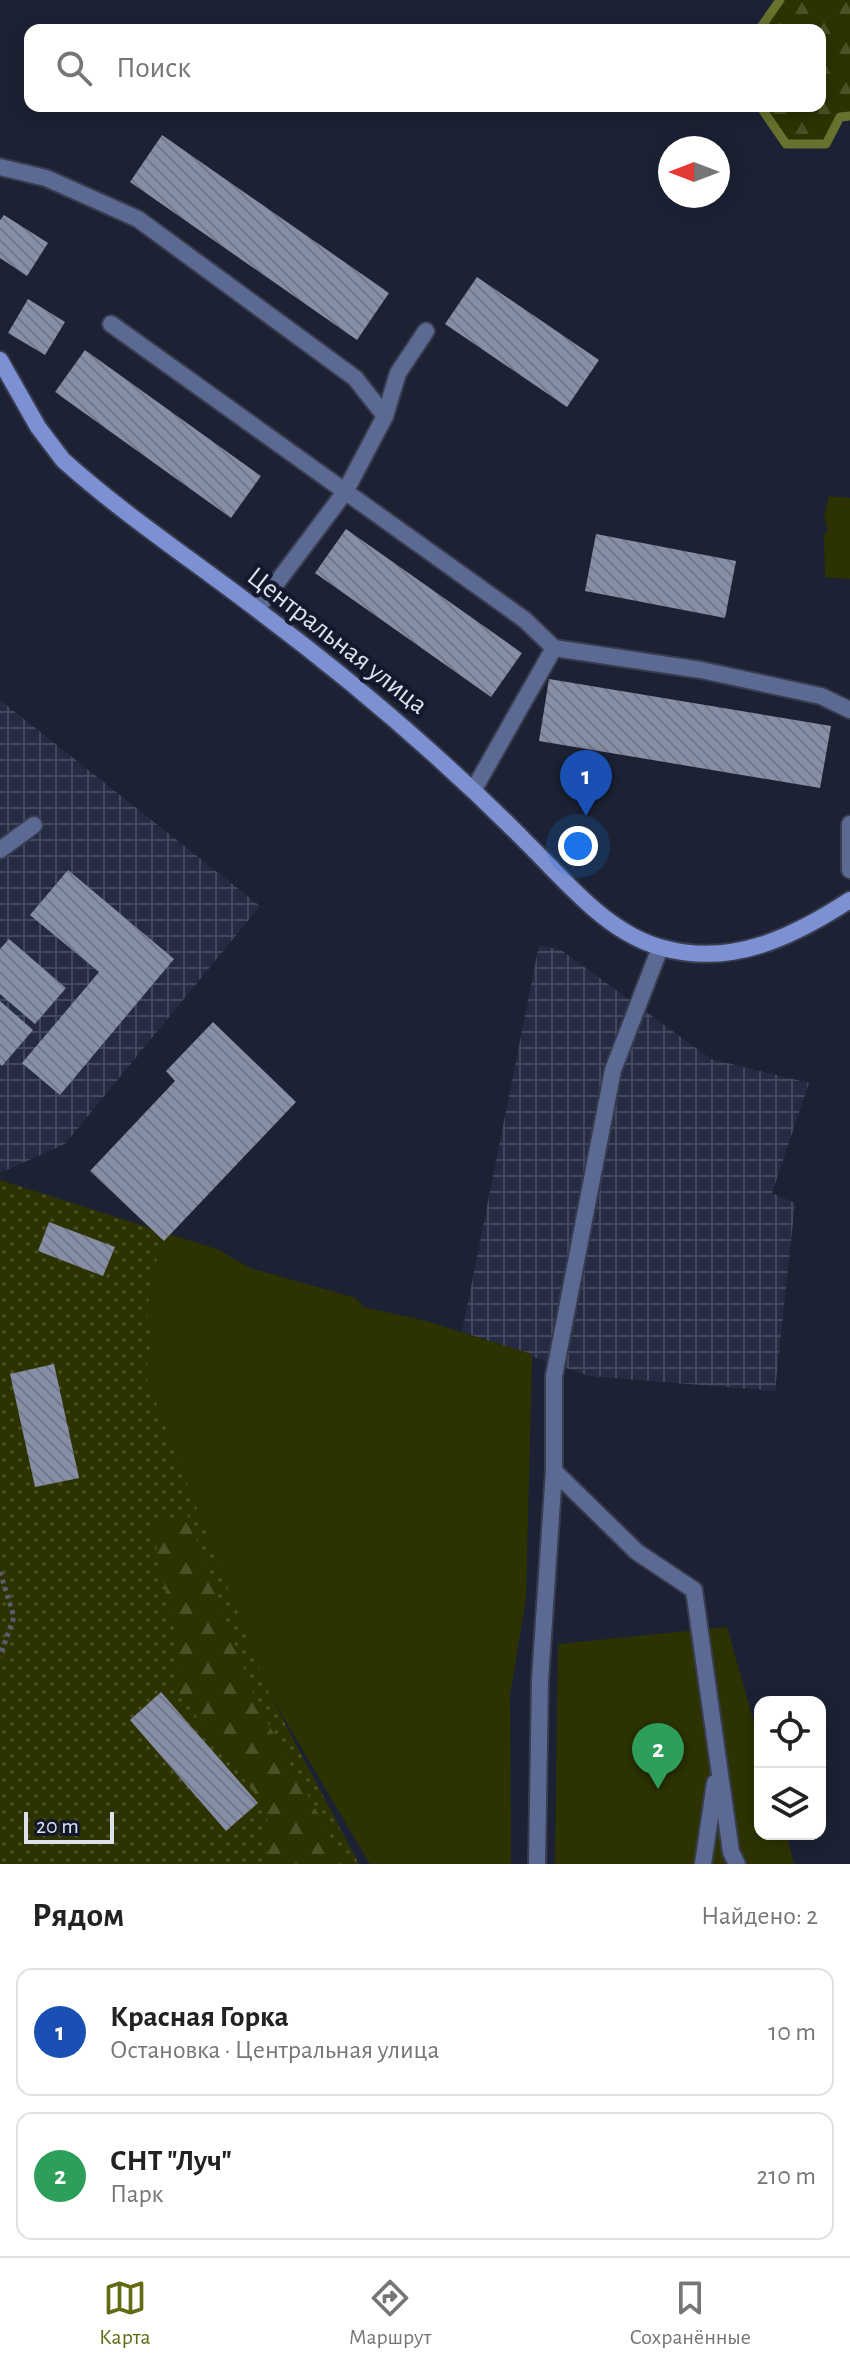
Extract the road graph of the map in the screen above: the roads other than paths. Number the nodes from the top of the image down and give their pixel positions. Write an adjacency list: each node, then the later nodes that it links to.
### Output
1 (0, 167): 5 (street)
2 (111, 324): 6 (street)
3 (426, 331): 5 (street)
4 (0, 360): 7 (street, Центральная улица)
5 (385, 416): 6 (street)
6 (345, 492): 7 (street); 8 (street)
7 (257, 609): 10 (street, Центральная улица)
8 (554, 648): 9 (street); 10 (street)
9 (850, 710)
10 (474, 789): 16 (street, Центральная улица)
11 (850, 824): 14 (street)
12 (34, 825): 13 (street)
13 (0, 850)
14 (850, 870)
15 (850, 900): 16 (street, Центральная улица)
16 (660, 948): 17 (street)
17 (554, 1471): 18 (street); 19 (street)
18 (718, 1765): 20 (street); 21 (street)
19 (537, 1864)
20 (703, 1864)
21 (737, 1864)

